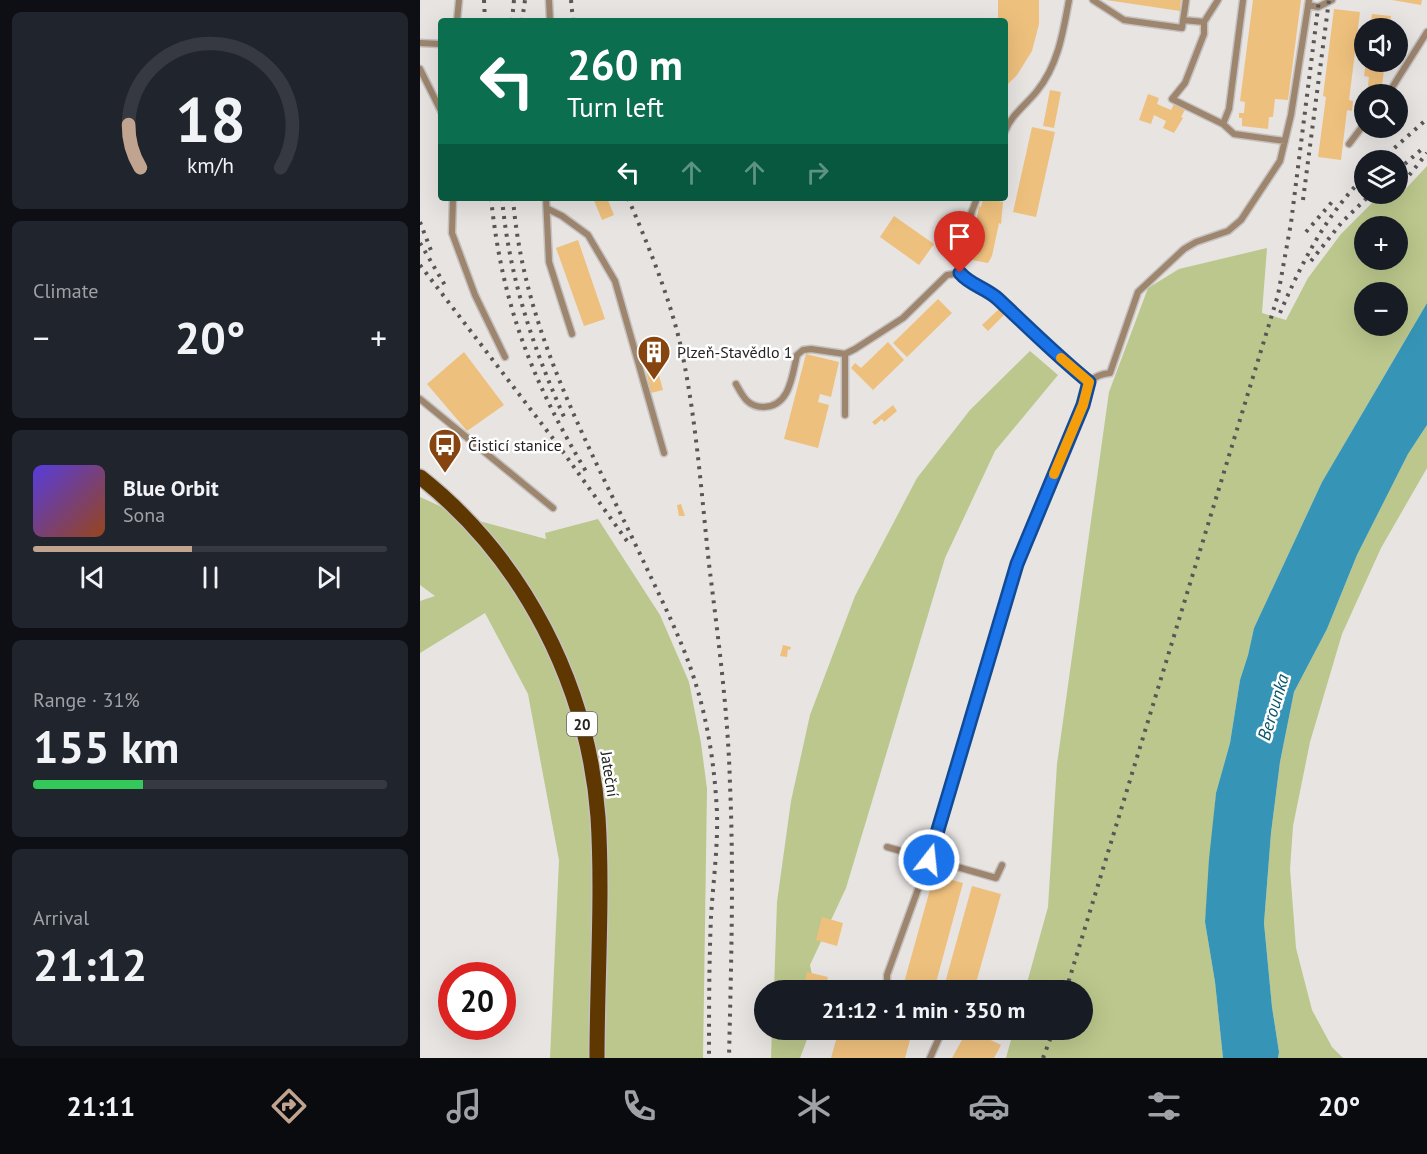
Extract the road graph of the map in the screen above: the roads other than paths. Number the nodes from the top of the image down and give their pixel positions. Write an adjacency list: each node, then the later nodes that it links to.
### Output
1 (459, 0): 10 (lane)
2 (549, 0): 11 (lane)
3 (1069, 0): 20 (lane)
4 (1093, 0): 12 (lane)
5 (1186, 0): 12 (lane)
6 (1218, 0): 13 (lane)
7 (1243, 0): 21 (lane)
8 (1332, 0): 9 (lane)
9 (1309, 2): 23 (lane)
10 (458, 18)
11 (550, 18)
12 (1183, 20): 13 (lane)
13 (1204, 22): 21 (lane)
14 (1427, 32): 18 (lane)
15 (420, 44): 16 (lane)
16 (438, 44)
17 (420, 69): 19 (lane)
18 (1394, 84)
19 (438, 105)
20 (1008, 124)
21 (1222, 124): 23 (lane)
22 (1354, 137): 24 (lane)
23 (1285, 141): 33 (lane)
24 (1348, 144)
25 (453, 201): 32 (lane)
26 (547, 201): 28 (lane)
27 (976, 201): 29 (lane)
28 (548, 209): 30 (lane); 37 (lane)
29 (960, 273): 31 (lane); 33 (lane)
30 (572, 334)
31 (845, 354): 34 (lane); 36 (lane)
32 (505, 357)
33 (1089, 382): 41 (lane)
34 (736, 384)
35 (420, 399): 39 (lane)
36 (845, 415)
37 (664, 453)
38 (420, 477): 45 (main road, Jateční / 20)
39 (553, 508)
40 (887, 847): 41 (lane)
41 (929, 860): 42 (lane); 43 (lane)
42 (1002, 865)
43 (887, 980)
44 (938, 1040): 46 (lane)
45 (597, 1058)
46 (930, 1058)

